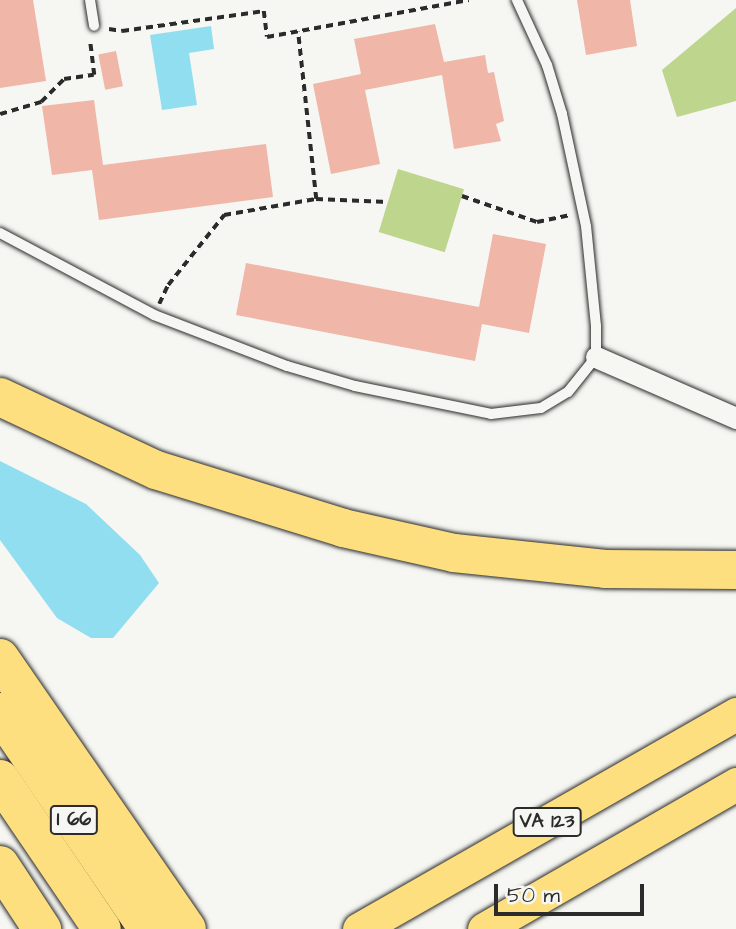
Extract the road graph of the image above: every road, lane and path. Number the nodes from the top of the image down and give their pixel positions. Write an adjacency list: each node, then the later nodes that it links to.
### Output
1 (90, 0): 4 (lane)
2 (468, 0): 5 (path)
3 (517, 0): 10 (lane)
4 (94, 26): 5 (path); 6 (path)
5 (298, 32): 8 (path)
6 (0, 114)
7 (462, 196): 10 (path)
8 (316, 199): 9 (path); 12 (path)
9 (388, 202)
10 (583, 213): 13 (lane)
11 (0, 233): 12 (lane)
12 (155, 315): 13 (lane)
13 (596, 357): 15 (street)
14 (0, 397): 16 (highway)
15 (736, 418)
16 (736, 570)
17 (0, 658): 26 (highway)
18 (0, 712): 25 (highway, I 66)
19 (736, 714): 27 (main road, VA 123)
20 (0, 779): 24 (highway)
21 (736, 784): 28 (main road, VA 123)
22 (0, 865): 23 (highway)
23 (42, 929)
24 (102, 929)
25 (148, 929)
26 (187, 929)
27 (359, 929)
28 (484, 929)

